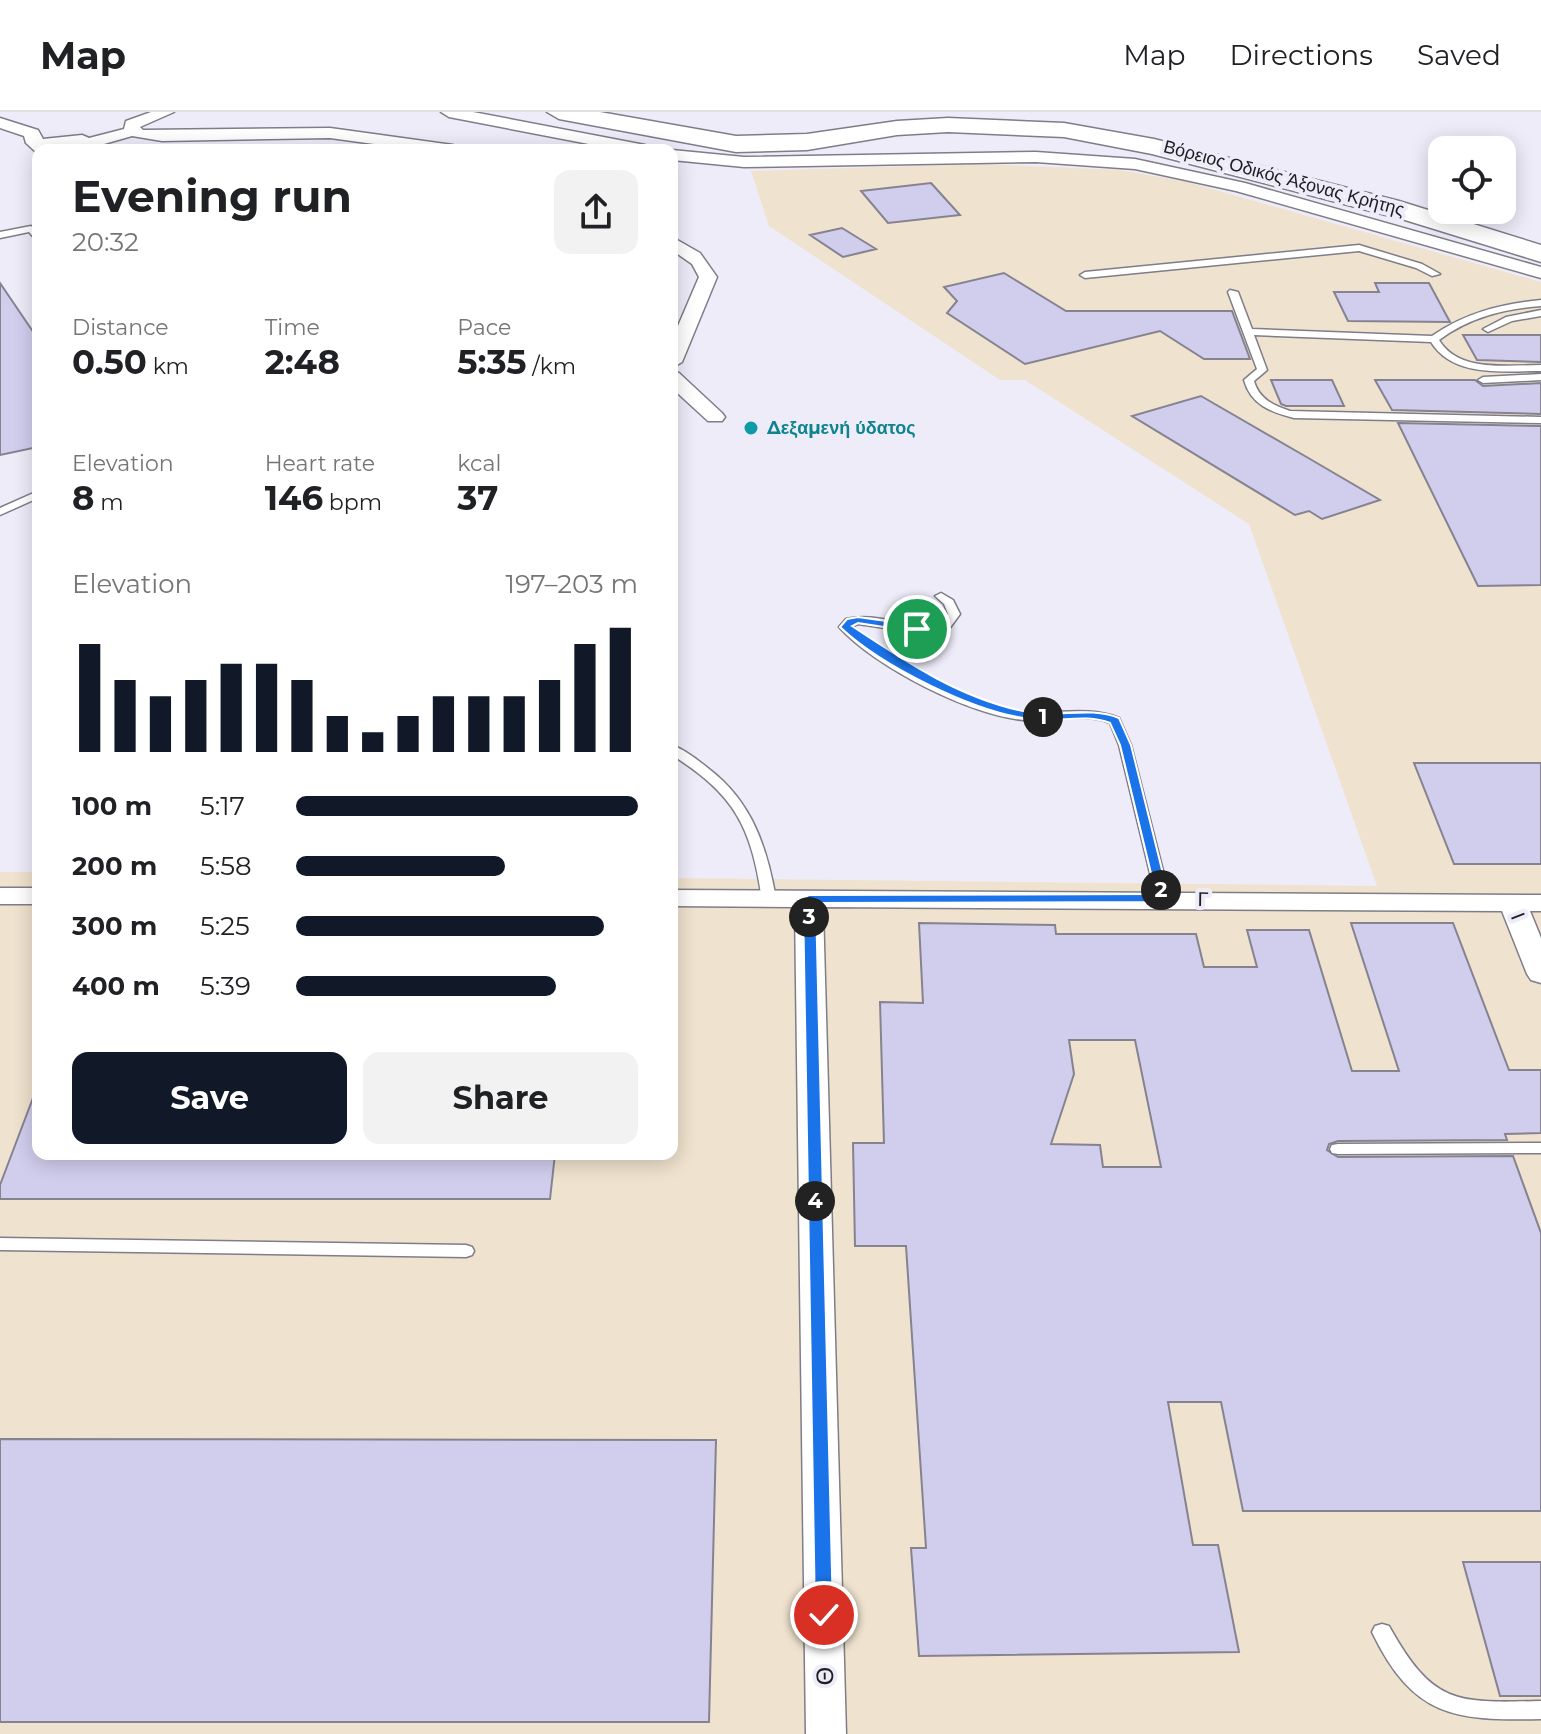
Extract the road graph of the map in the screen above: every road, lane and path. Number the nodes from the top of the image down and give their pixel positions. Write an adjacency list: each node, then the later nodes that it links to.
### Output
1 (166, 112): 8 (street)
2 (449, 112): 15 (street)
3 (559, 112): 9 (highway)
4 (872, 112): 9 (highway)
5 (1024, 112): 19 (highway, Βόρειος Οδικός Άξονας Κρήτης)
6 (1080, 112): 17 (highway, Βόρειος Οδικός Άξονας Κρήτης)
7 (0, 123): 11 (street)
8 (133, 131): 10 (street); 14 (street)
9 (838, 136): 18 (highway)
10 (103, 139): 12 (street); 13 (street)
11 (37, 144)
12 (64, 144)
13 (86, 144)
14 (410, 144)
15 (614, 144)
16 (678, 156): 27 (street)
17 (1428, 209)
18 (1428, 210)
19 (1428, 210)
20 (1466, 224): 26 (highway, Βόρειος Οδικός Άξονας Κρήτης)
21 (1482, 224): 24 (highway, Βόρειος Οδικός Άξονας Κρήτης)
22 (32, 230): 23 (lane)
23 (0, 235)
24 (1541, 240)
25 (678, 246): 36 (street)
26 (1541, 254)
27 (1541, 273)
28 (1435, 274): 29 (lane)
29 (1085, 275)
30 (1233, 292): 34 (lane)
31 (1541, 303): 35 (lane)
32 (1541, 313): 33 (lane)
33 (1488, 329)
34 (1249, 332): 35 (lane); 42 (lane)
35 (1434, 339): 37 (lane)
36 (678, 348)
37 (1541, 368)
38 (1541, 377): 39 (lane)
39 (1483, 380)
40 (678, 383): 41 (street)
41 (715, 417)
42 (1541, 420)
43 (32, 497): 44 (lane)
44 (0, 512)
45 (941, 596): 50 (lane)
46 (678, 753): 51 (lane)
47 (0, 896): 48 (street)
48 (32, 896)
49 (678, 898): 51 (street, Γ)
50 (1163, 898): 52 (street, Γ); 53 (street, Γ)
51 (769, 899): 52 (street, Γ)
52 (809, 899): 61 (street, Θ)
53 (1527, 903): 54 (street, Ι)
54 (1541, 974)
55 (1541, 1148): 56 (lane)
56 (1338, 1149)
57 (0, 1244): 58 (lane)
58 (466, 1251)
59 (1382, 1632): 60 (lane)
60 (1541, 1710)
61 (826, 1734)

